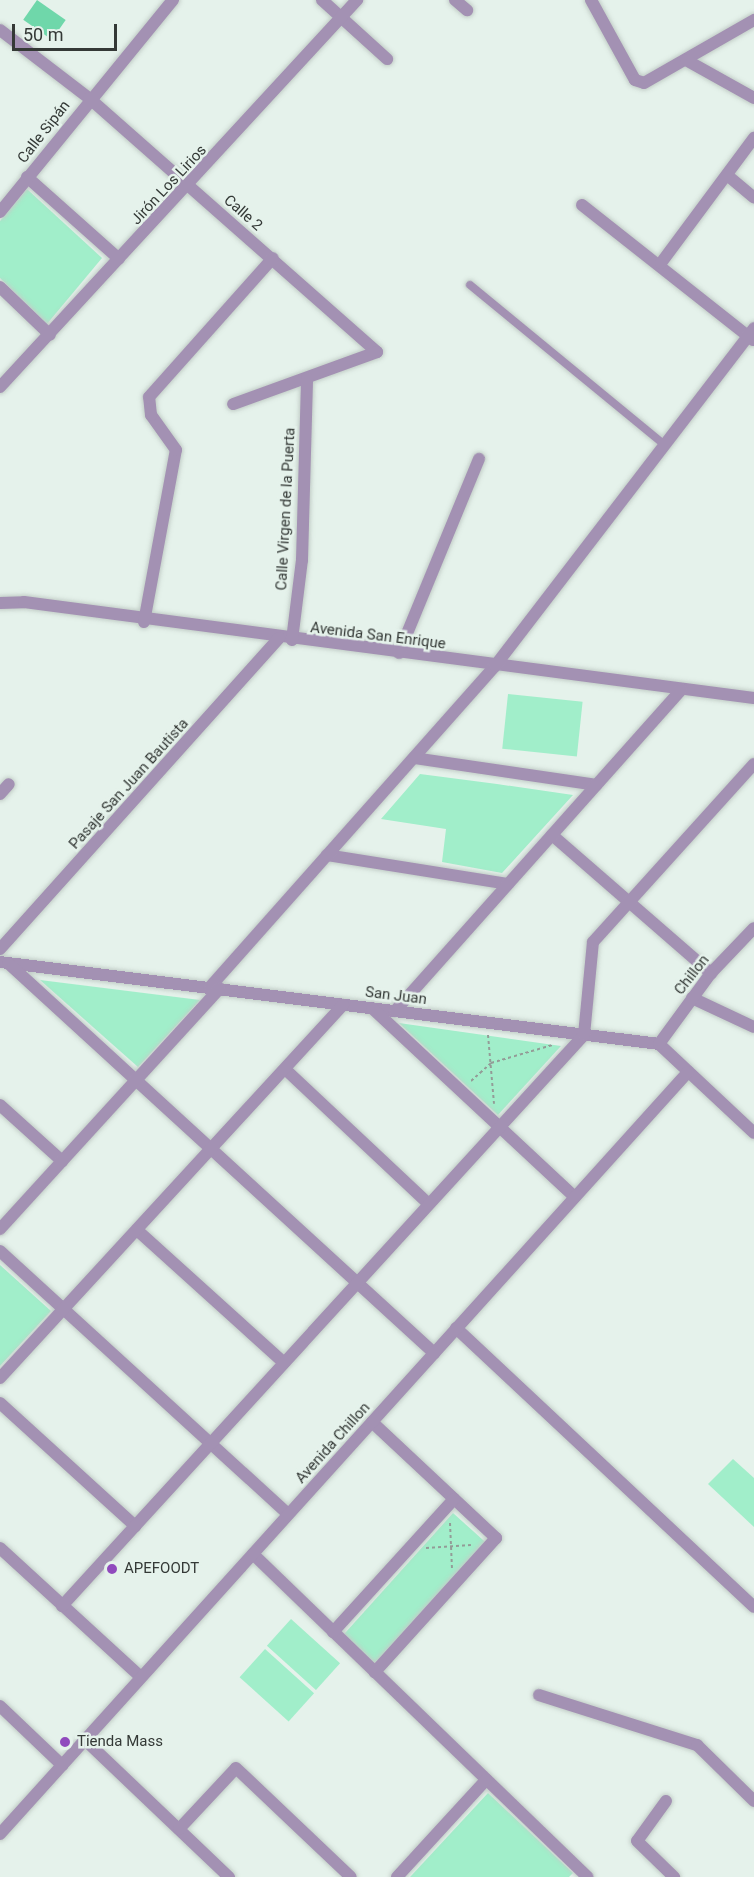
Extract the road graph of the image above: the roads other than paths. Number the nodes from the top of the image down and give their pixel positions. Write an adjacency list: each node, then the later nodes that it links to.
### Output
1 (173, 0): 12 (street, Calle Sipán)
2 (322, 0): 7 (street)
3 (357, 0): 7 (street, Jirón Los Lirios)
4 (455, 0): 6 (street)
5 (591, 0): 11 (street)
6 (467, 10)
7 (341, 18): 10 (street); 17 (street, Jirón Los Lirios)
8 (754, 20): 11 (street)
9 (0, 30): 12 (street, Calle 2)
10 (387, 59)
11 (686, 60): 13 (street)
12 (88, 98): 16 (street, Calle Sipán); 17 (street, Calle 2)
13 (754, 98)
14 (754, 138): 15 (street)
15 (727, 175): 18 (street); 23 (street)
16 (27, 177): 20 (street, Calle Sipán); 22 (street)
17 (189, 186): 21 (street, Calle 2); 22 (street, Jirón Los Lirios)
18 (754, 198)
19 (582, 205): 23 (street)
20 (0, 212)
21 (273, 258): 28 (street, Calle 2); 34 (street)
22 (119, 259): 27 (street, Jirón Los Lirios)
23 (661, 263): 26 (street)
24 (470, 285): 31 (lane)
25 (0, 287): 27 (street)
26 (752, 334): 31 (street)
27 (50, 335): 29 (street, Jirón Los Lirios)
28 (307, 378): 30 (street); 35 (street, Calle Virgen de la Puerta)
29 (0, 387)
30 (233, 404)
31 (665, 445): 37 (street)
32 (479, 459): 36 (street)
33 (0, 603): 34 (street, Avenida San Enrique)
34 (144, 622): 35 (street, Avenida San Enrique)
35 (286, 639): 36 (street, Avenida San Enrique); 48 (street, Pasaje San Juan Bautista)
36 (399, 653): 37 (street, Avenida San Enrique)
37 (495, 666): 38 (street, Avenida San Enrique); 40 (street)
38 (682, 689): 39 (street, Avenida San Enrique); 42 (street)
39 (754, 698)
40 (414, 758): 42 (street); 44 (street)
41 (754, 764): 46 (street)
42 (596, 785): 43 (street)
43 (552, 835): 45 (street); 46 (street)
44 (327, 855): 45 (street); 51 (street)
45 (508, 884): 55 (street)
46 (631, 900): 50 (street); 57 (street)
47 (754, 928): 50 (street, Chillon)
48 (0, 949)
49 (4, 963): 51 (street, San Juan); 61 (street)
50 (711, 972): 52 (street, Chillon)
51 (215, 987): 53 (street, San Juan); 61 (street)
52 (692, 998): 56 (street); 58 (street, Chillon)
53 (343, 1005): 54 (street, San Juan); 59 (street)
54 (372, 1008): 55 (street, San Juan); 63 (street)
55 (395, 1011): 57 (street, San Juan)
56 (754, 1027)
57 (584, 1035): 58 (street, San Juan); 63 (street)
58 (659, 1044): 60 (street)
59 (285, 1068): 65 (street); 68 (street)
60 (688, 1072): 64 (street); 67 (street, Avenida Chillon)
61 (136, 1080): 65 (street); 66 (street)
62 (0, 1106): 66 (street)
63 (499, 1128): 67 (street); 68 (street)
64 (754, 1133)
65 (211, 1149): 70 (street); 72 (street)
66 (62, 1161): 69 (street)
67 (575, 1197): 74 (street, Avenida Chillon)
68 (429, 1204): 72 (street)
69 (0, 1229)
70 (137, 1230): 73 (street); 76 (street)
71 (0, 1251): 73 (street)
72 (357, 1283): 75 (street); 76 (street)
73 (64, 1309): 77 (street); 80 (street)
74 (456, 1329): 75 (street, Avenida Chillon); 87 (street)
75 (434, 1353): 79 (street, Avenida Chillon)
76 (284, 1363): 80 (street)
77 (0, 1378)
78 (0, 1403): 83 (street)
79 (372, 1422): 81 (street); 82 (street, Avenida Chillon)
80 (210, 1443): 82 (street); 83 (street)
81 (452, 1501): 88 (street); 89 (street)
82 (288, 1514): 85 (street, Avenida Chillon)
83 (135, 1526): 86 (street)
84 (0, 1548): 86 (street)
85 (253, 1554): 88 (street); 90 (street, Avenida Chillon)
86 (62, 1605): 90 (street)
87 (754, 1607)
88 (333, 1632): 89 (street)
89 (375, 1672): 95 (street)
90 (141, 1677): 93 (street, Avenida Chillon)
91 (539, 1695): 96 (street)
92 (0, 1706): 94 (street)
93 (85, 1740): 94 (street, Avenida Chillon); 98 (street)
94 (62, 1765): 99 (street, Avenida Chillon)
95 (486, 1780): 102 (street); 103 (street)
96 (754, 1801)
97 (666, 1802): 104 (street)
98 (179, 1829): 100 (street); 101 (street)
99 (0, 1834)
100 (229, 1877)
101 (351, 1877)
102 (397, 1877)
103 (586, 1877)
104 (674, 1877)

